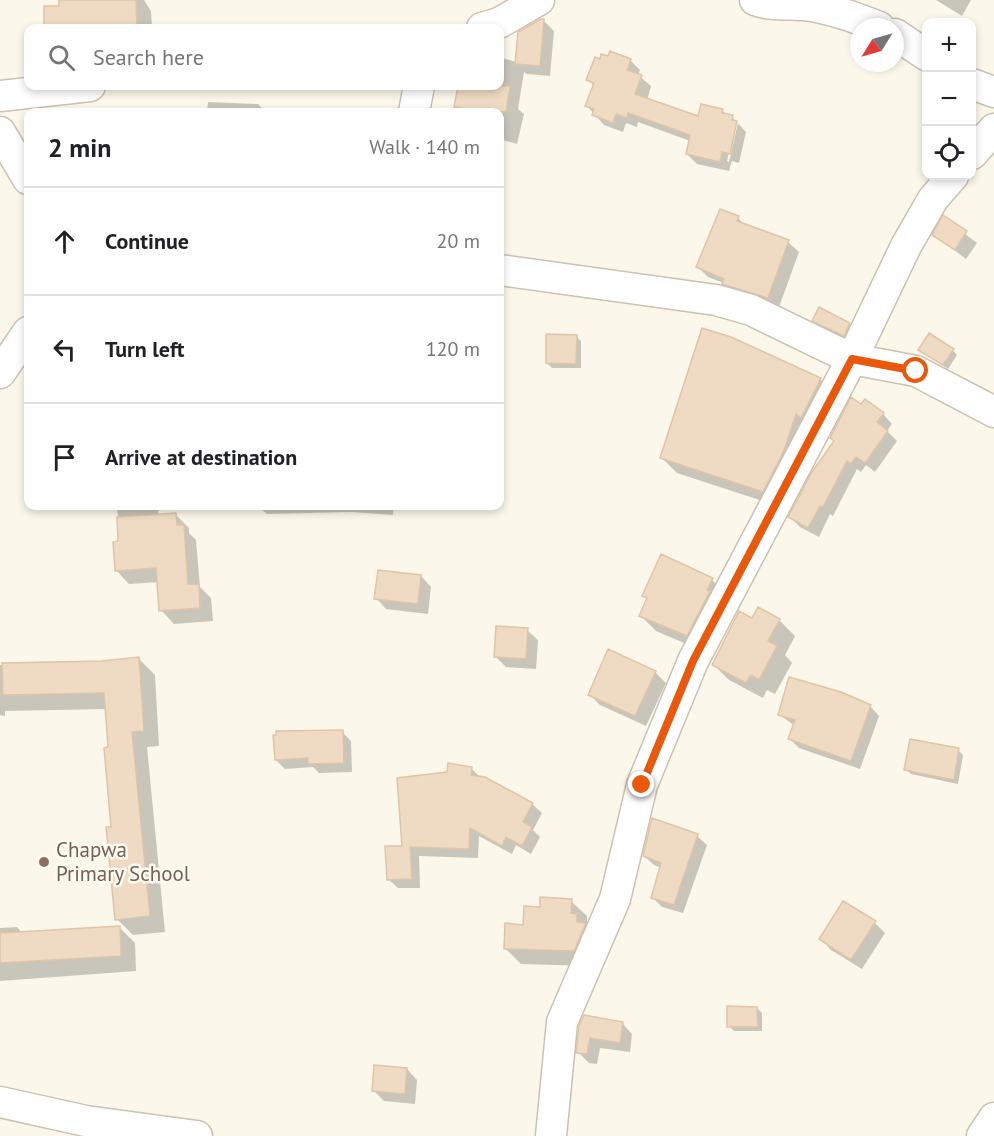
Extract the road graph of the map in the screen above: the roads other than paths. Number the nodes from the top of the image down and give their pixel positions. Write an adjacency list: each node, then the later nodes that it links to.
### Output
1 (539, 0): 4 (street)
2 (754, 0): 3 (street)
3 (858, 18)
4 (495, 24)
5 (904, 40): 6 (street)
6 (922, 52)
7 (976, 85): 10 (street)
8 (54, 90): 11 (street)
9 (417, 90): 12 (street)
10 (994, 92)
11 (0, 96)
12 (415, 108)
13 (994, 129): 15 (street)
14 (0, 132): 16 (street)
15 (976, 149)
16 (24, 172)
17 (950, 180): 20 (street)
18 (504, 271): 20 (street)
19 (24, 338): 21 (street)
20 (852, 359): 22 (street); 27 (street)
21 (0, 373)
22 (994, 411)
23 (0, 1102): 25 (street)
24 (994, 1118): 28 (street)
25 (162, 1134): 26 (street)
26 (197, 1136)
27 (551, 1136)
28 (982, 1136)

